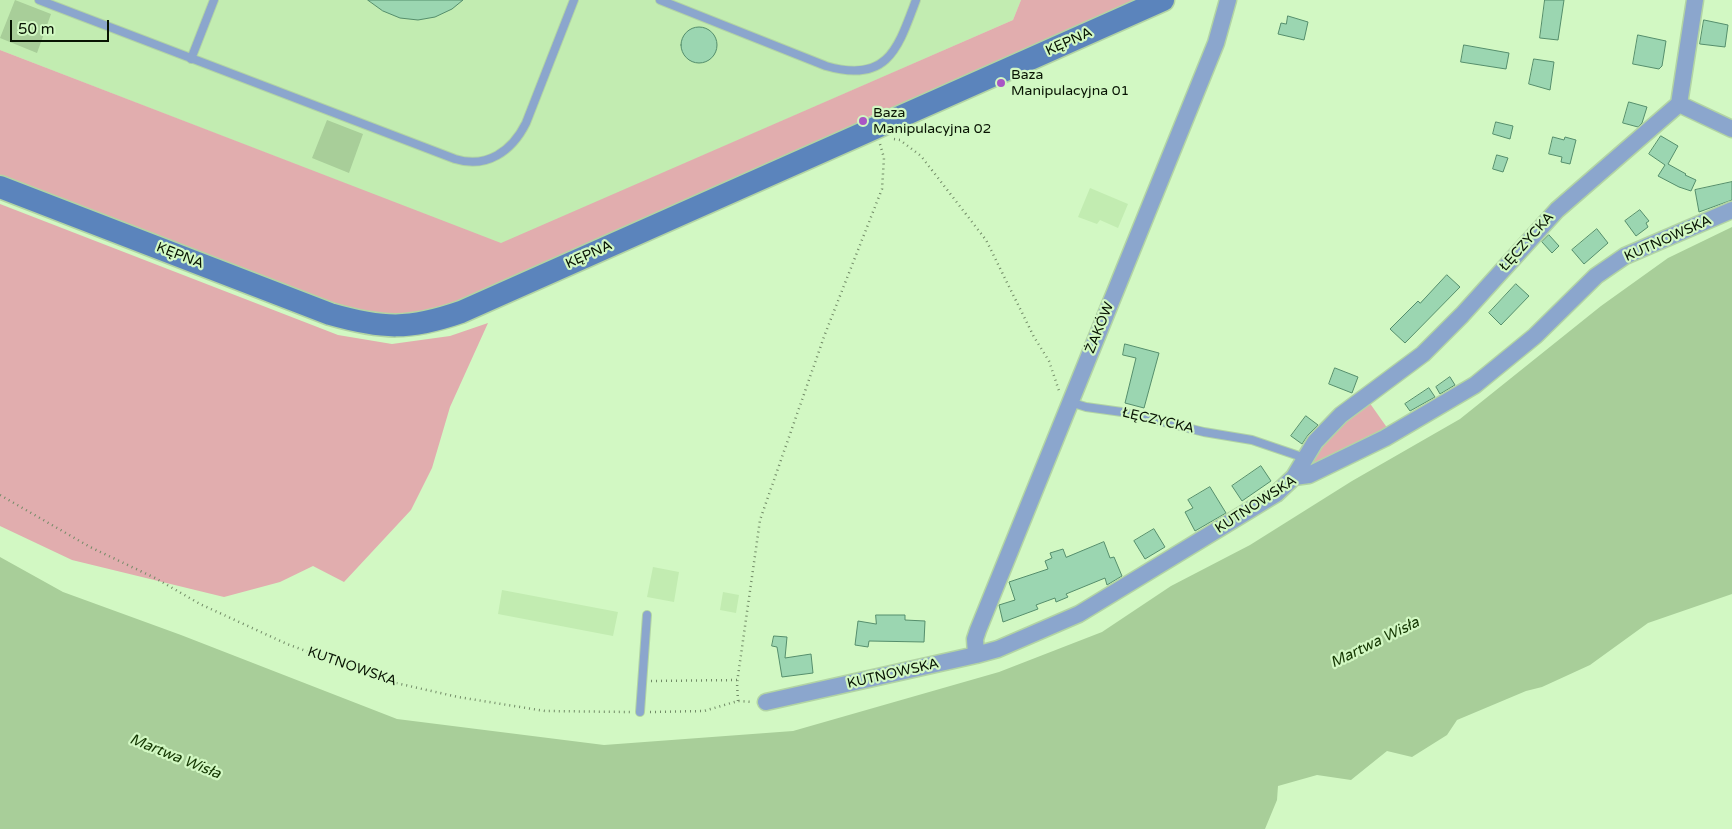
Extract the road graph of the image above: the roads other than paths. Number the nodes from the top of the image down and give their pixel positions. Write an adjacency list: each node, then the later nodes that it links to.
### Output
1 (40, 0): 9 (lane)
2 (214, 0): 9 (lane)
3 (574, 0): 9 (lane)
4 (660, 0): 5 (lane)
5 (916, 0)
6 (1162, 0): 12 (street, KĘPNA)
7 (1228, 0): 14 (street, ŻAKÓW)
8 (1695, 0): 10 (street)
9 (191, 58)
10 (1679, 104): 11 (street); 15 (street, ŁĘCZYCKA)
11 (1732, 129)
12 (0, 187)
13 (1732, 210): 16 (street, KUTNOWSKA)
14 (1070, 402): 15 (lane, ŁĘCZYCKA); 18 (street, ŻAKÓW)
15 (1305, 458): 16 (street, ŁĘCZYCKA)
16 (1294, 477): 18 (street, KUTNOWSKA)
17 (647, 615): 20 (lane)
18 (976, 655): 19 (street, KUTNOWSKA)
19 (766, 702)
20 (640, 712)

